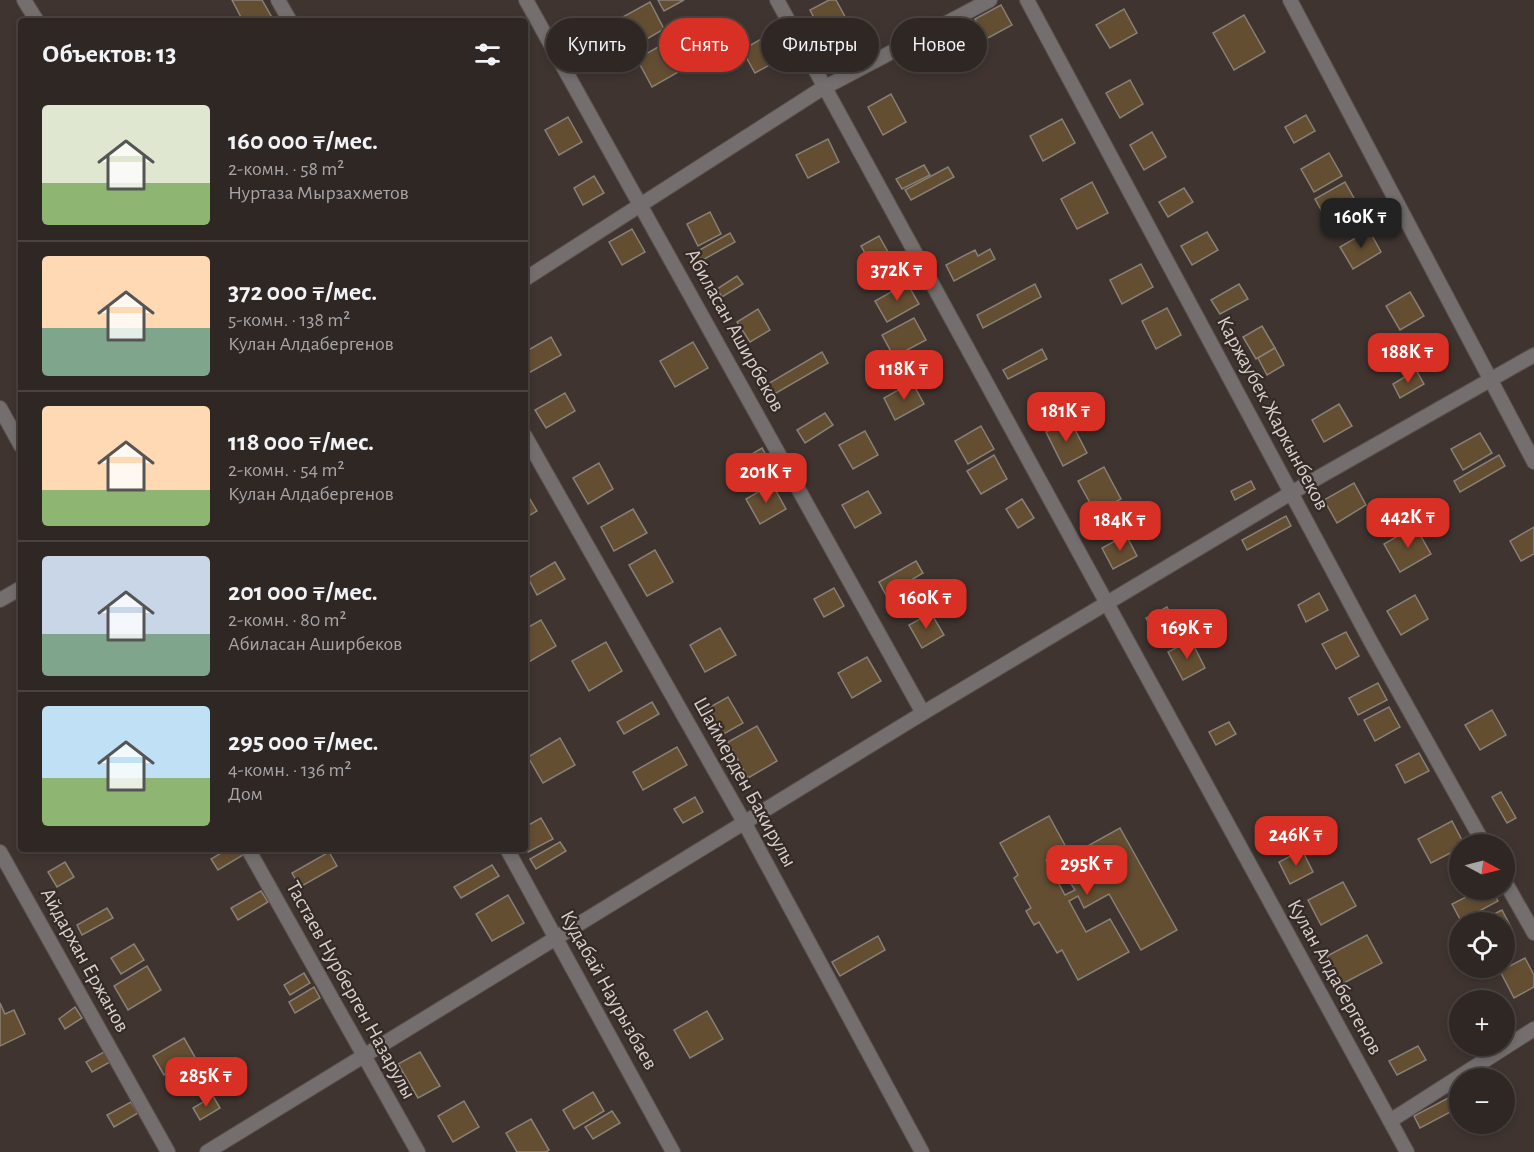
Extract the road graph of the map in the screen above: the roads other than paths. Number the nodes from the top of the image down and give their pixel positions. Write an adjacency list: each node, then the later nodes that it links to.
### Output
1 (24, 0): 8 (street)
2 (278, 0): 9 (street)
3 (526, 0): 11 (street, Абиласан Аширбеков)
4 (777, 0): 10 (street, Кулан Алдабергенов)
5 (990, 0): 10 (street)
6 (1027, 0): 19 (street, Каржаубек Жаркынбеков)
7 (1290, 0): 14 (street)
8 (35, 18)
9 (288, 18)
10 (826, 87): 11 (street); 22 (street, Кулан Алдабергенов)
11 (641, 206): 12 (street); 23 (street, Абиласан Аширбеков)
12 (528, 277)
13 (1534, 355): 14 (street)
14 (1491, 380): 18 (street); 19 (street)
15 (0, 408): 16 (street)
16 (18, 441)
17 (528, 441): 24 (street, Шаймерден Бакирулы)
18 (1534, 462)
19 (1291, 493): 22 (street); 25 (street, Каржаубек Жаркынбеков)
20 (18, 590): 21 (street)
21 (0, 600)
22 (1107, 603): 23 (street); 34 (street, Кулан Алдабергенов)
23 (923, 713): 24 (street)
24 (744, 822): 31 (street); 39 (street, Шаймерден Бакирулы)
25 (1478, 834)
26 (0, 852): 35 (street, Айдархан Ержанов)
27 (250, 852): 33 (street, Тастаев Нурберген Назарулы)
28 (509, 852): 31 (street, Кудабай Наурызбаев)
29 (1515, 899): 30 (street)
30 (1534, 933)
31 (556, 939): 33 (street); 38 (street, Кудабай Наурызбаев)
32 (1534, 1029): 34 (street)
33 (364, 1056): 36 (street); 37 (street, Тастаев Нурберген Назарулы)
34 (1390, 1121): 40 (street, Кулан Алдабергенов)
35 (168, 1152)
36 (207, 1152)
37 (418, 1152)
38 (673, 1152)
39 (922, 1152)
40 (1407, 1152)

